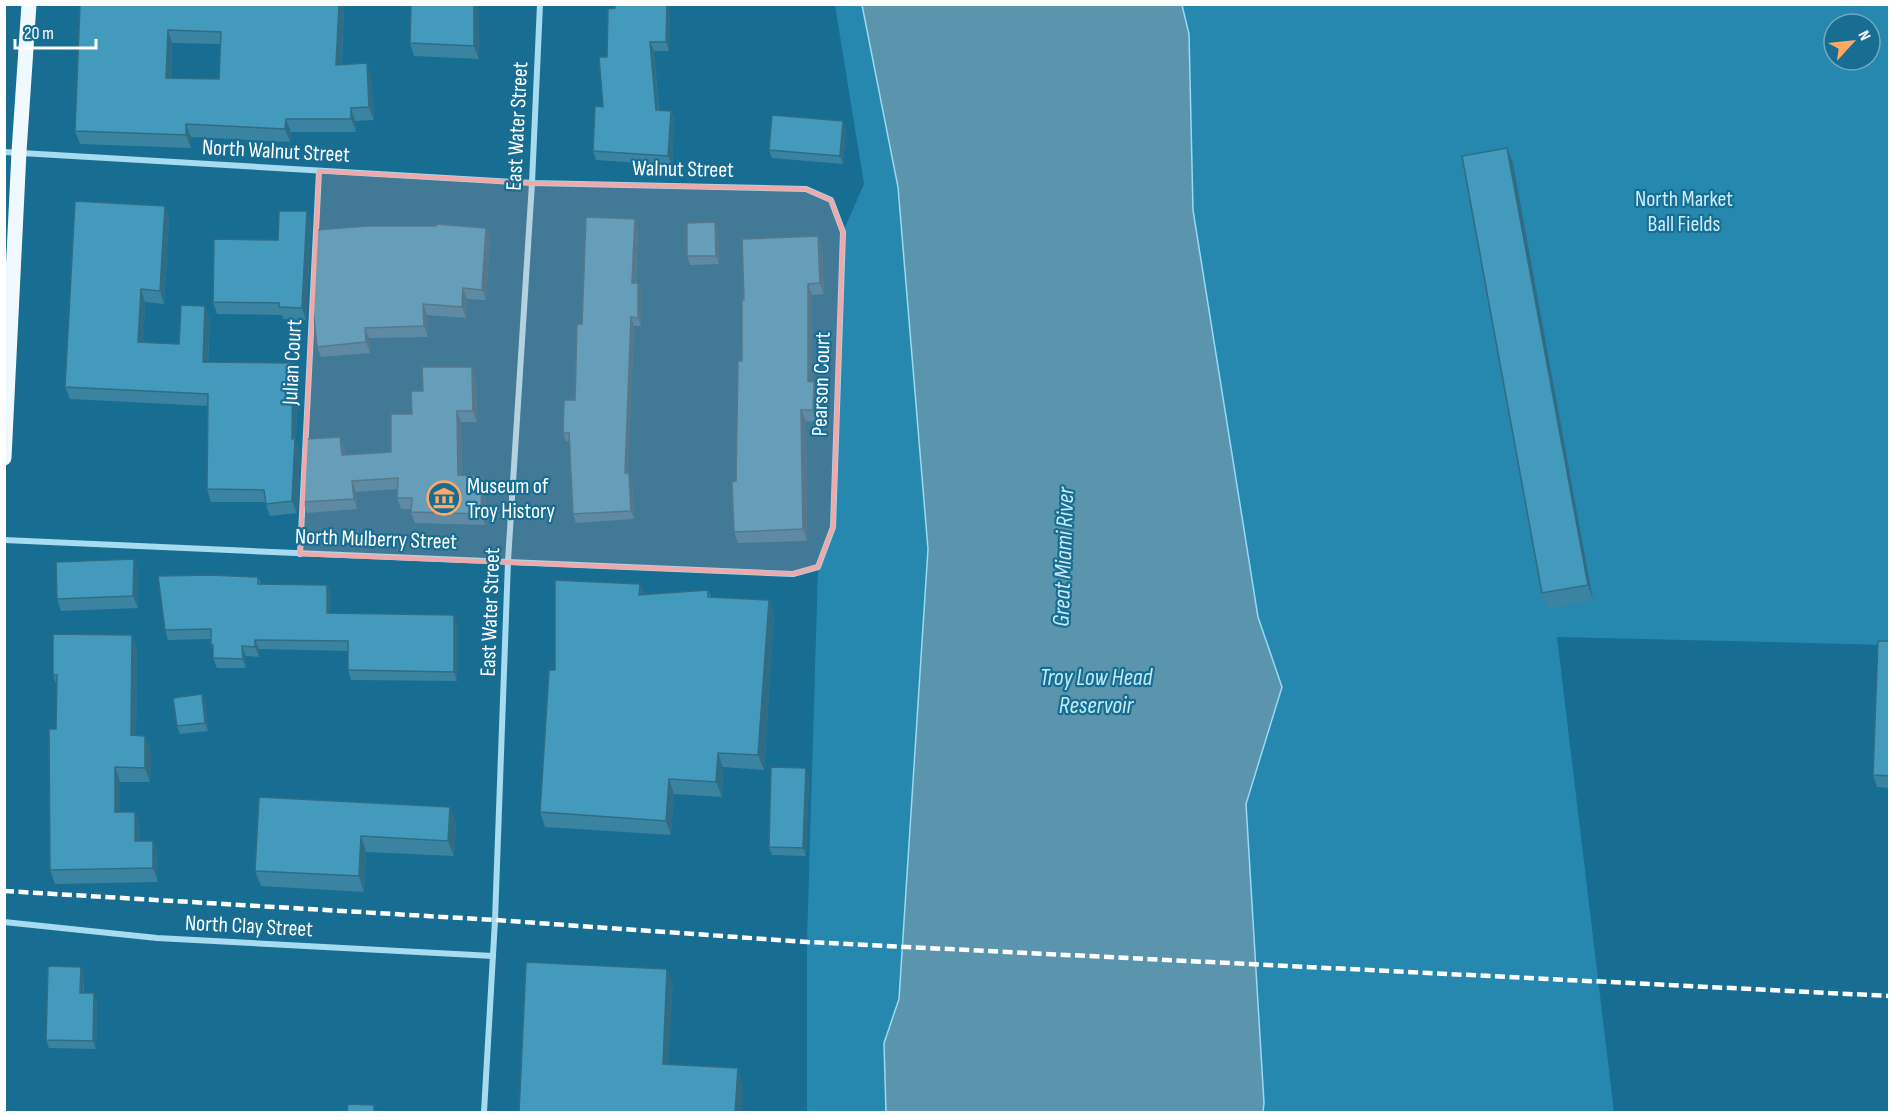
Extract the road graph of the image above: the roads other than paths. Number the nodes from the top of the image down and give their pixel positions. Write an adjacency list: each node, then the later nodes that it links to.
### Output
1 (29, 4): 3 (main road)
2 (540, 4): 5 (street, East Water Street)
3 (12, 152): 4 (street, North Walnut Street); 7 (main road)
4 (319, 171): 5 (street, North Walnut Street); 9 (street, Julian Court)
5 (532, 183): 6 (street, Walnut Street); 10 (street, East Water Street)
6 (831, 201): 11 (street, Pearson Court)
7 (4, 458)
8 (4, 540): 9 (street, North Mulberry Street)
9 (300, 554): 10 (street, North Mulberry Street)
10 (508, 561): 11 (street, North Mulberry Street); 13 (street, East Water Street)
11 (818, 567)
12 (4, 922): 13 (street, North Clay Street)
13 (493, 956): 14 (street, East Water Street)
14 (484, 1113)

